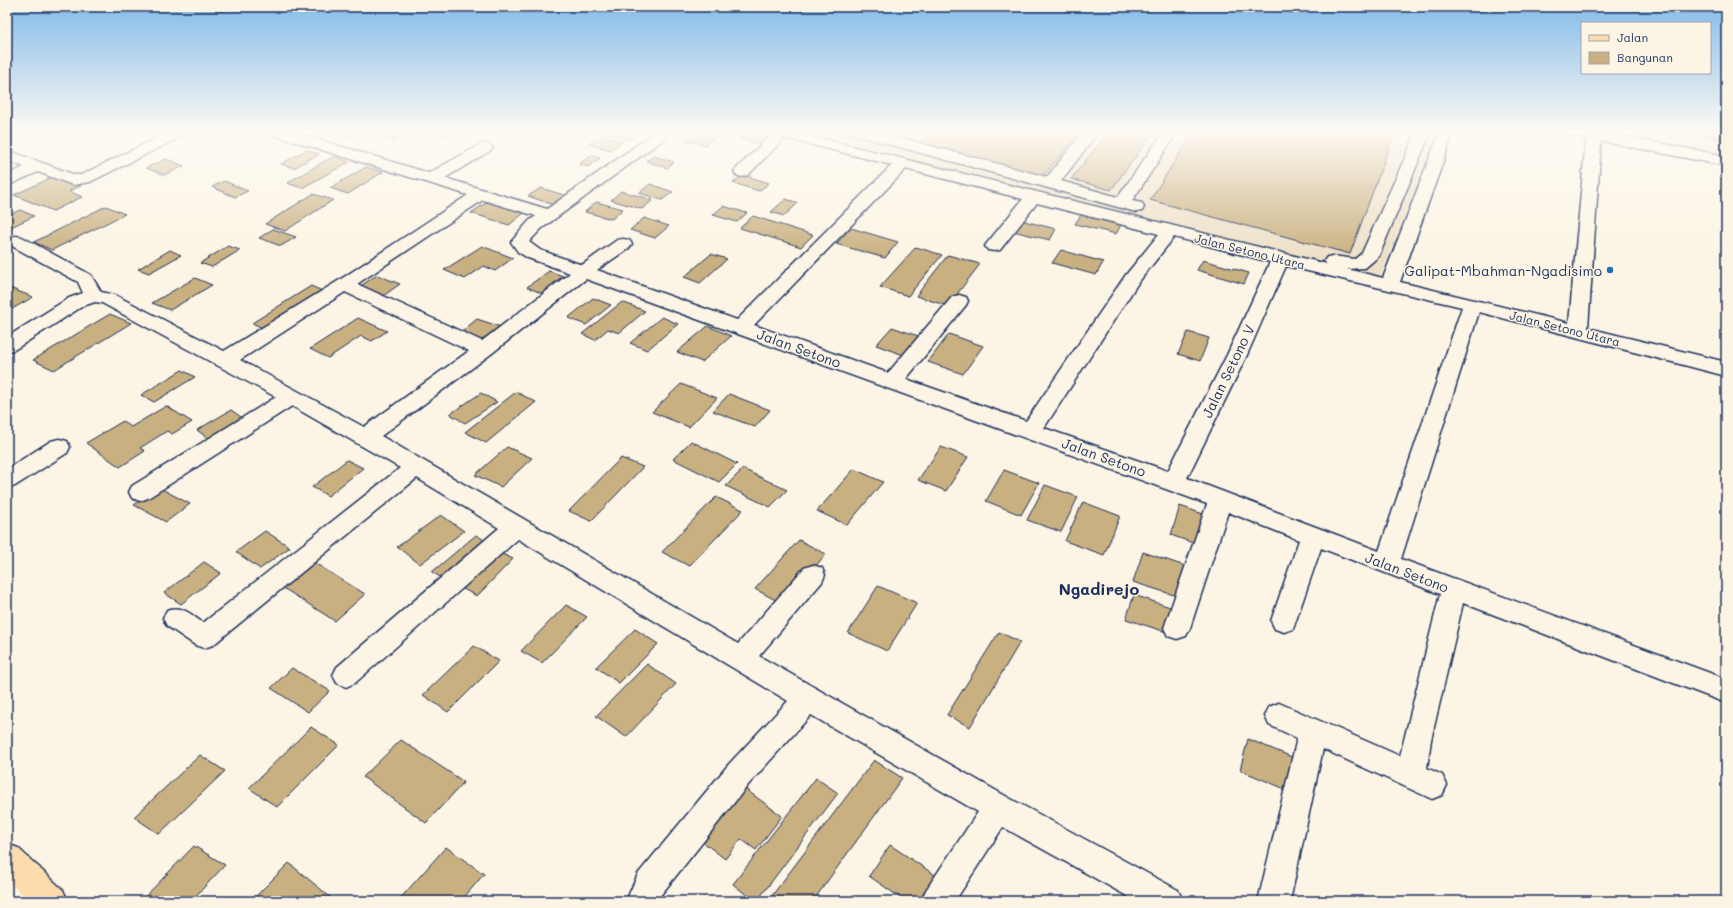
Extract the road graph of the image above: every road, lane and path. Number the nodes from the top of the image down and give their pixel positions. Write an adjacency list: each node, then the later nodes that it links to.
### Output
1 (23, 173): 16 (street)
2 (55, 173): 3 (street)
3 (97, 173)
4 (413, 173): 15 (street)
5 (441, 173): 15 (street)
6 (607, 173): 21 (street)
7 (893, 173): 33 (street)
8 (944, 173): 19 (street, Jalan Setono Utara)
9 (1023, 173): 17 (street)
10 (1058, 173): 17 (street)
11 (1142, 173): 20 (street)
12 (1406, 173): 20 (street)
13 (1431, 173): 28 (street)
14 (1591, 173): 34 (street)
15 (431, 179): 18 (street)
16 (7, 181)
17 (1051, 182): 20 (street)
18 (481, 194): 21 (street); 29 (street)
19 (1034, 196): 22 (street, Jalan Setono Utara); 25 (street)
20 (1122, 203)
21 (549, 215): 27 (street, Jalan Setono)
22 (1171, 230): 26 (street, Jalan Setono Utara); 41 (street)
23 (16, 241): 30 (street)
24 (623, 244): 27 (street)
25 (994, 246)
26 (1280, 259): 28 (street, Jalan Setono Utara); 46 (street, Jalan Setono V)
27 (584, 272): 33 (street, Jalan Setono); 36 (street)
28 (1390, 284): 32 (street, Jalan Setono Utara)
29 (344, 285): 36 (street); 37 (street)
30 (94, 296): 35 (street); 37 (street)
31 (959, 301): 39 (street)
32 (1472, 304): 34 (street, Jalan Setono Utara); 51 (street)
33 (741, 327): 39 (street, Jalan Setono)
34 (1578, 331): 38 (street, Jalan Setono Utara)
35 (7, 346)
36 (484, 350): 42 (street)
37 (225, 360): 40 (street)
38 (1726, 369)
39 (892, 382): 41 (street, Jalan Setono)
40 (292, 397): 42 (street); 47 (street)
41 (1031, 431): 46 (street, Jalan Setono)
42 (365, 437): 44 (street)
43 (59, 447): 45 (street)
44 (416, 467): 49 (street); 54 (street)
45 (7, 480)
46 (1174, 482): 48 (street, Jalan Setono)
47 (140, 492)
48 (1220, 500): 50 (street, Jalan Setono); 56 (street)
49 (517, 526): 57 (street); 58 (street)
50 (1313, 536): 51 (street, Jalan Setono); 55 (street)
51 (1387, 564): 53 (street, Jalan Setono)
52 (813, 575): 57 (street)
53 (1454, 590): 59 (street, Jalan Setono); 62 (street)
54 (176, 618)
55 (1284, 621)
56 (1177, 628)
57 (741, 659): 60 (street)
58 (346, 675)
59 (1726, 691)
60 (808, 699): 63 (street); 66 (street)
61 (1279, 716): 62 (street)
62 (1313, 732): 69 (street)
63 (998, 808): 67 (street); 68 (street)
64 (14, 878): 65 (main road)
65 (52, 901)
66 (642, 901)
67 (937, 901)
68 (1167, 901)
69 (1274, 901)

